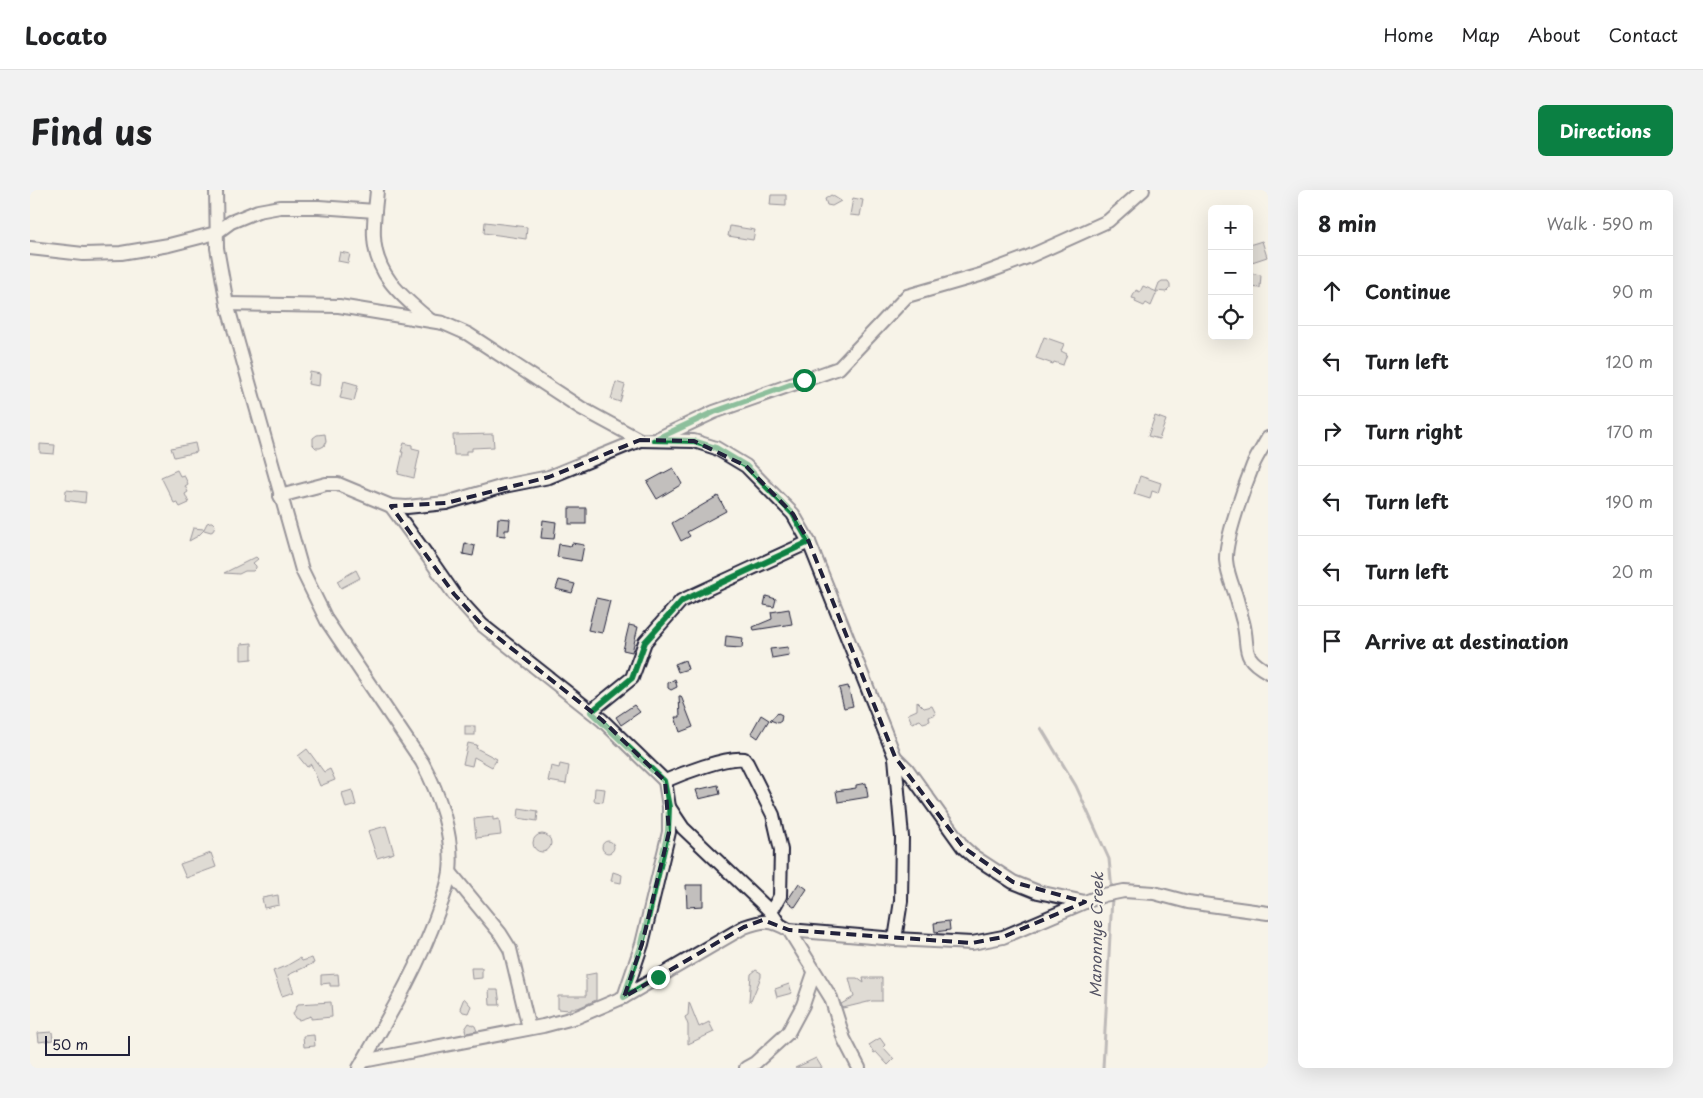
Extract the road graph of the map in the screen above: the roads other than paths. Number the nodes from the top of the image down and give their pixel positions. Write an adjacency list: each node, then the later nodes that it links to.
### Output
1 (216, 190): 5 (street)
2 (377, 190): 4 (street)
3 (1143, 190): 11 (street)
4 (376, 211): 5 (street); 8 (street)
5 (216, 233): 6 (street); 7 (street)
6 (30, 248)
7 (227, 304): 8 (street); 12 (street)
8 (431, 321): 10 (street)
9 (1268, 438): 15 (street)
10 (640, 440): 11 (street); 13 (street)
11 (654, 440): 14 (street)
12 (280, 496): 13 (street); 20 (street)
13 (391, 506): 16 (street)
14 (809, 542): 16 (street); 17 (street)
15 (1268, 672)
16 (591, 712): 18 (street)
17 (895, 757): 21 (street); 25 (street)
18 (664, 781): 19 (street); 22 (street)
19 (669, 807): 22 (street); 27 (street)
20 (450, 872): 28 (street); 29 (street)
21 (1085, 902): 23 (street); 25 (street)
22 (771, 912): 24 (street)
23 (1268, 913)
24 (784, 927): 25 (street); 26 (street); 27 (street)
25 (895, 939)
26 (814, 973): 30 (street); 31 (street)
27 (624, 997): 28 (street)
28 (529, 1028): 29 (street)
29 (361, 1064)
30 (746, 1068)
31 (859, 1068)

